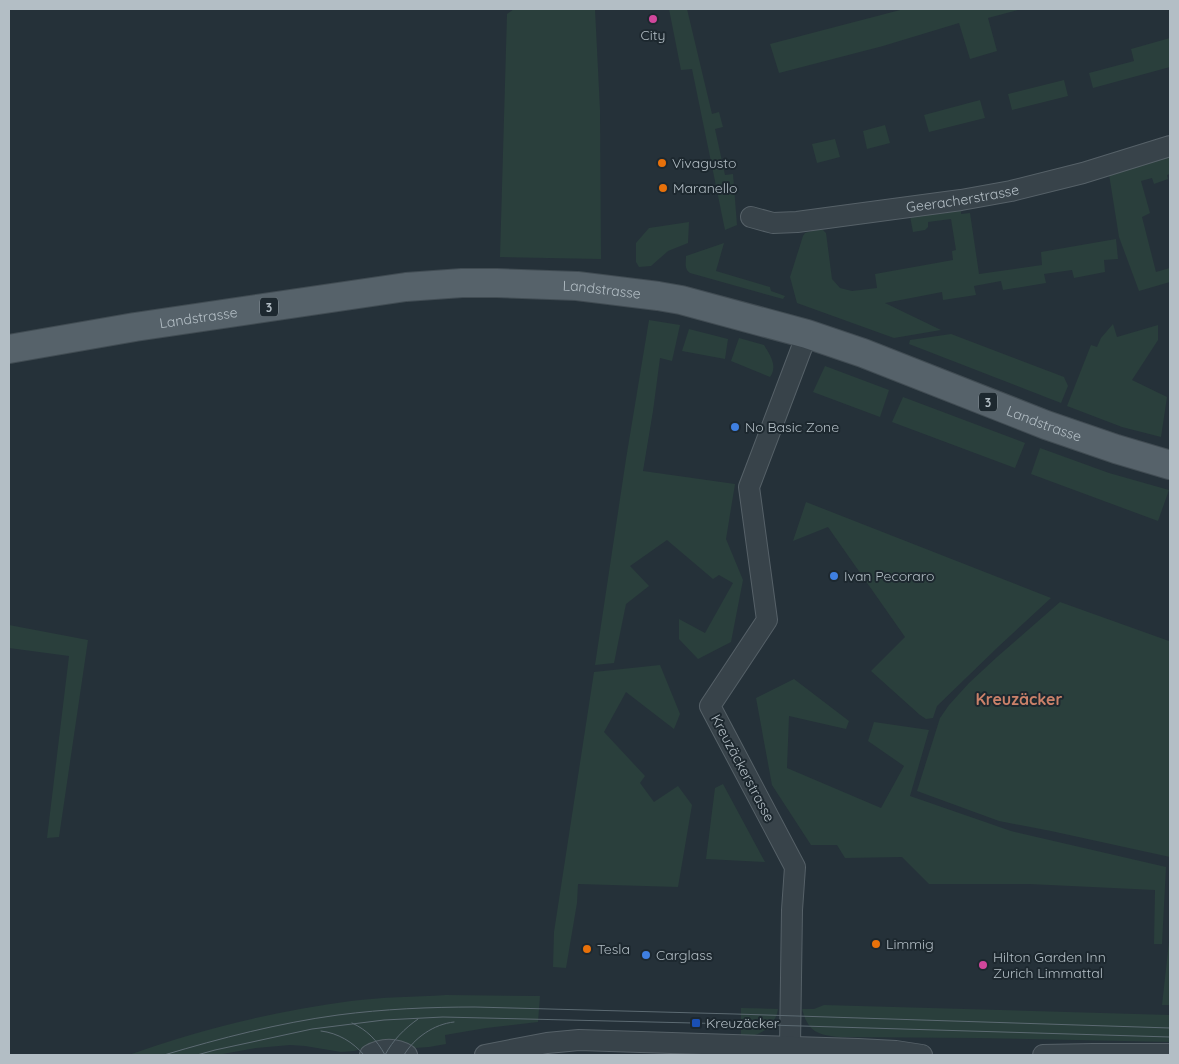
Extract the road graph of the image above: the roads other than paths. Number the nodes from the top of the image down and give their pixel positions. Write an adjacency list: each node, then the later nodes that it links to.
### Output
1 (1170, 146): 2 (street, Geeracherstrasse)
2 (751, 217)
3 (807, 334): 4 (main road, Landstrasse / 3); 5 (main road, Landstrasse / 3); 6 (street, Kreuzäckerstrasse)
4 (9, 349)
5 (1170, 465)
6 (790, 1046): 10 (street); 11 (street)
7 (1166, 1054): 12 (street)
8 (370, 1055): 9 (street)
9 (407, 1055)
10 (485, 1055)
11 (922, 1055)
12 (1043, 1055)

